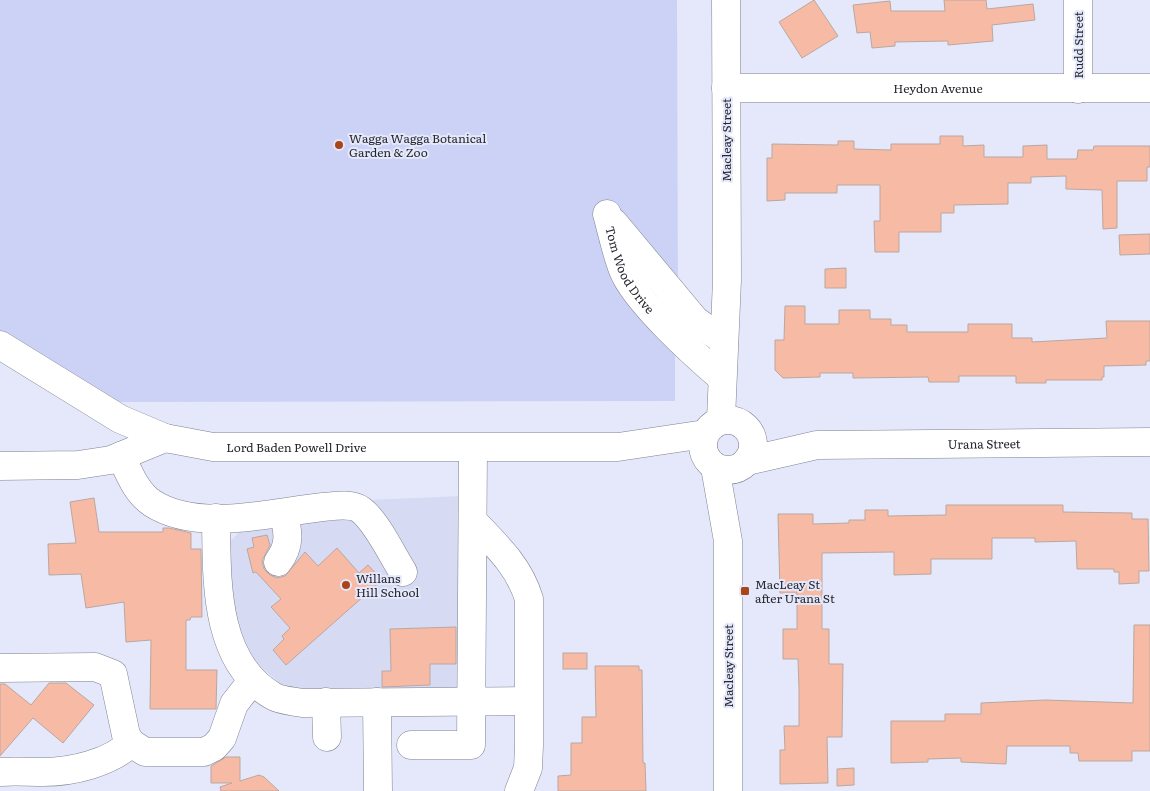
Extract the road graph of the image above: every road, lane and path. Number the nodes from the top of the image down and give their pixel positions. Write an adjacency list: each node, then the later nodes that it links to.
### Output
1 (726, 0): 3 (street, Macleay Street)
2 (1078, 0): 5 (street, Rudd Street)
3 (726, 88): 5 (street, Heydon Avenue); 6 (street, Macleay Street)
4 (1150, 88): 5 (street, Heydon Avenue)
5 (1078, 89)
6 (727, 280): 7 (street, Macleay Street); 10 (street, Macleay Street)
7 (724, 341): 9 (street, Macleay Street); 9 (street, Tom Wood Drive)
8 (0, 344): 11 (street, Lord Baden Powell Drive)
9 (722, 378): 10 (street, Macleay Street)
10 (729, 427): 13 (street, Urana Street); 14 (street, Lord Baden Powell Drive); 17 (street, Macleay Street); 17 (street)
11 (165, 438): 15 (street, Lord Baden Powell Drive); 16 (street)
12 (1150, 442): 13 (street, Urana Street)
13 (817, 445): 17 (street, Urana Street)
14 (618, 447): 15 (street, Lord Baden Powell Drive); 17 (street, Lord Baden Powell Drive)
15 (473, 448): 21 (street)
16 (121, 456): 18 (street); 20 (street)
17 (728, 464): 36 (street, Macleay Street)
18 (0, 466)
19 (284, 514): 20 (street); 22 (street); 23 (street)
20 (216, 518): 25 (street)
21 (473, 520): 26 (street); 27 (street)
22 (278, 562)
23 (403, 572)
24 (0, 668): 31 (street)
25 (252, 680): 28 (street); 31 (street)
26 (471, 701): 27 (street); 29 (street); 32 (street)
27 (528, 701): 34 (street)
28 (326, 702): 29 (street); 30 (street)
29 (378, 702): 35 (street)
30 (327, 737)
31 (131, 743): 33 (street)
32 (412, 746)
33 (0, 772)
34 (521, 789)
35 (378, 791)
36 (728, 791)

